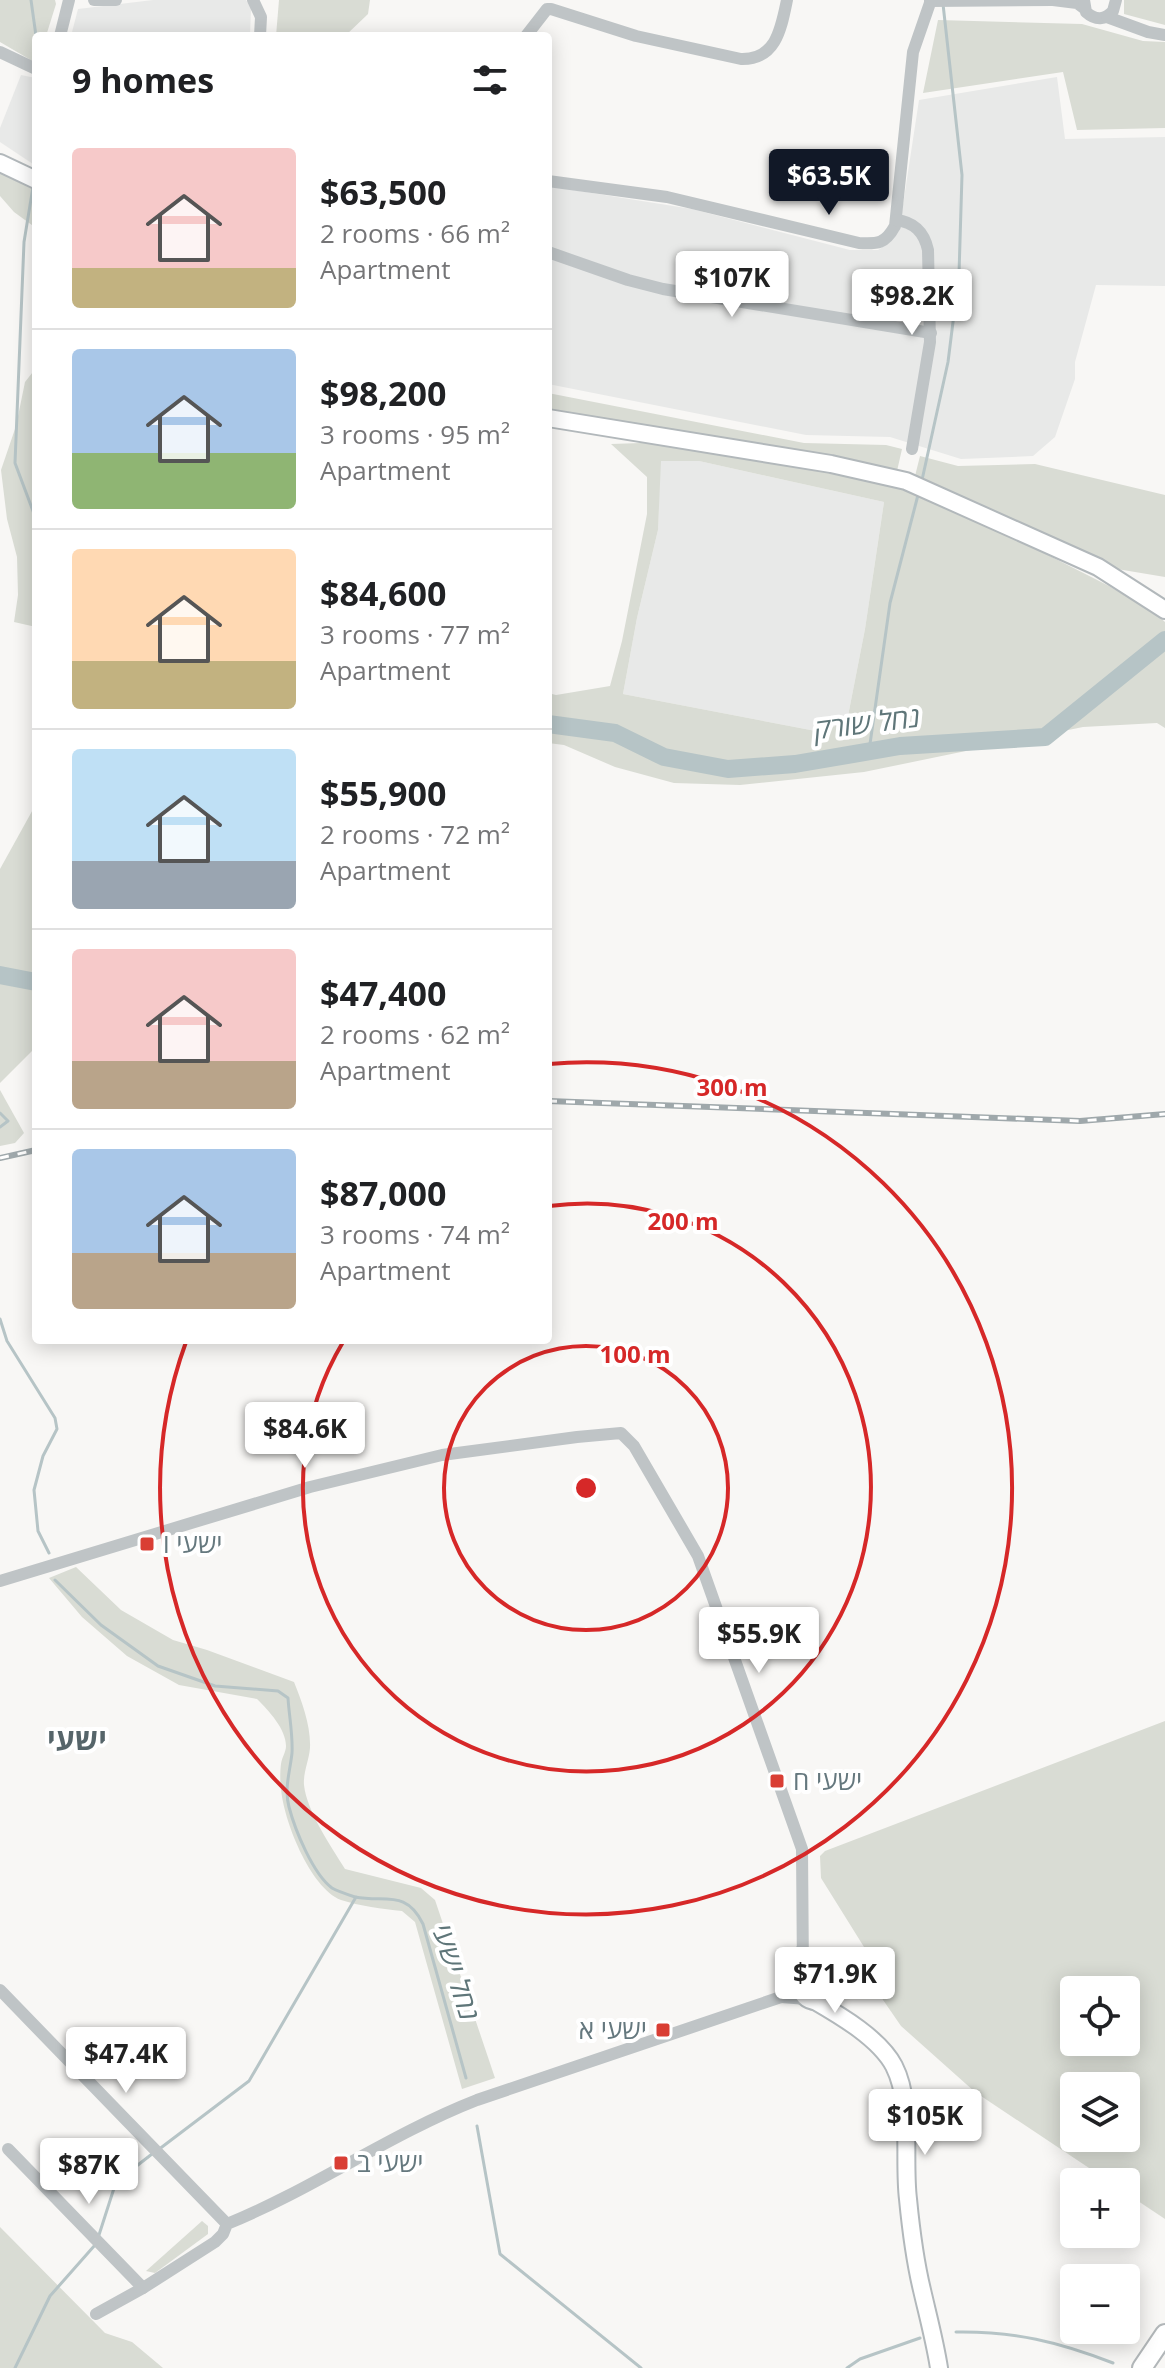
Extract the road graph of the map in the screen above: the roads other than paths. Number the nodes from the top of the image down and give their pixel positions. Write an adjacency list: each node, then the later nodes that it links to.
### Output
1 (69, 0): 11 (street)
2 (94, 0): 3 (street)
3 (116, 0)
4 (253, 0): 12 (street)
5 (787, 0): 13 (street)
6 (931, 0): 7 (street); 20 (street)
7 (1052, 0): 9 (street)
8 (1116, 0): 10 (street)
9 (1084, 4): 10 (street)
10 (1107, 17): 14 (street)
11 (61, 32)
12 (260, 32)
13 (529, 32)
14 (1165, 35)
15 (0, 52): 16 (street)
16 (32, 67)
17 (0, 163): 18 (main road)
18 (32, 178)
19 (552, 182): 20 (street)
20 (896, 220): 22 (street)
21 (552, 253): 22 (street)
22 (931, 333): 24 (street)
23 (552, 419): 25 (main road)
24 (912, 449)
25 (1165, 610)
26 (0, 1581): 27 (street)
27 (802, 1949): 28 (street); 29 (street)
28 (822, 1970): 29 (main road); 30 (main road)
29 (802, 1977): 32 (street); 33 (main road)
30 (831, 1988): 33 (main road); 34 (main road)
31 (0, 1990): 36 (street)
32 (781, 1997): 33 (street); 36 (street)
33 (811, 2000): 34 (main road)
34 (841, 2015): 40 (main road)
35 (8, 2149): 37 (street)
36 (227, 2224): 37 (street)
37 (143, 2288): 38 (street)
38 (96, 2314)
39 (1165, 2334): 43 (highway)
40 (935, 2344): 41 (main road); 42 (main road)
41 (939, 2368)
42 (947, 2368)
43 (1142, 2368)

